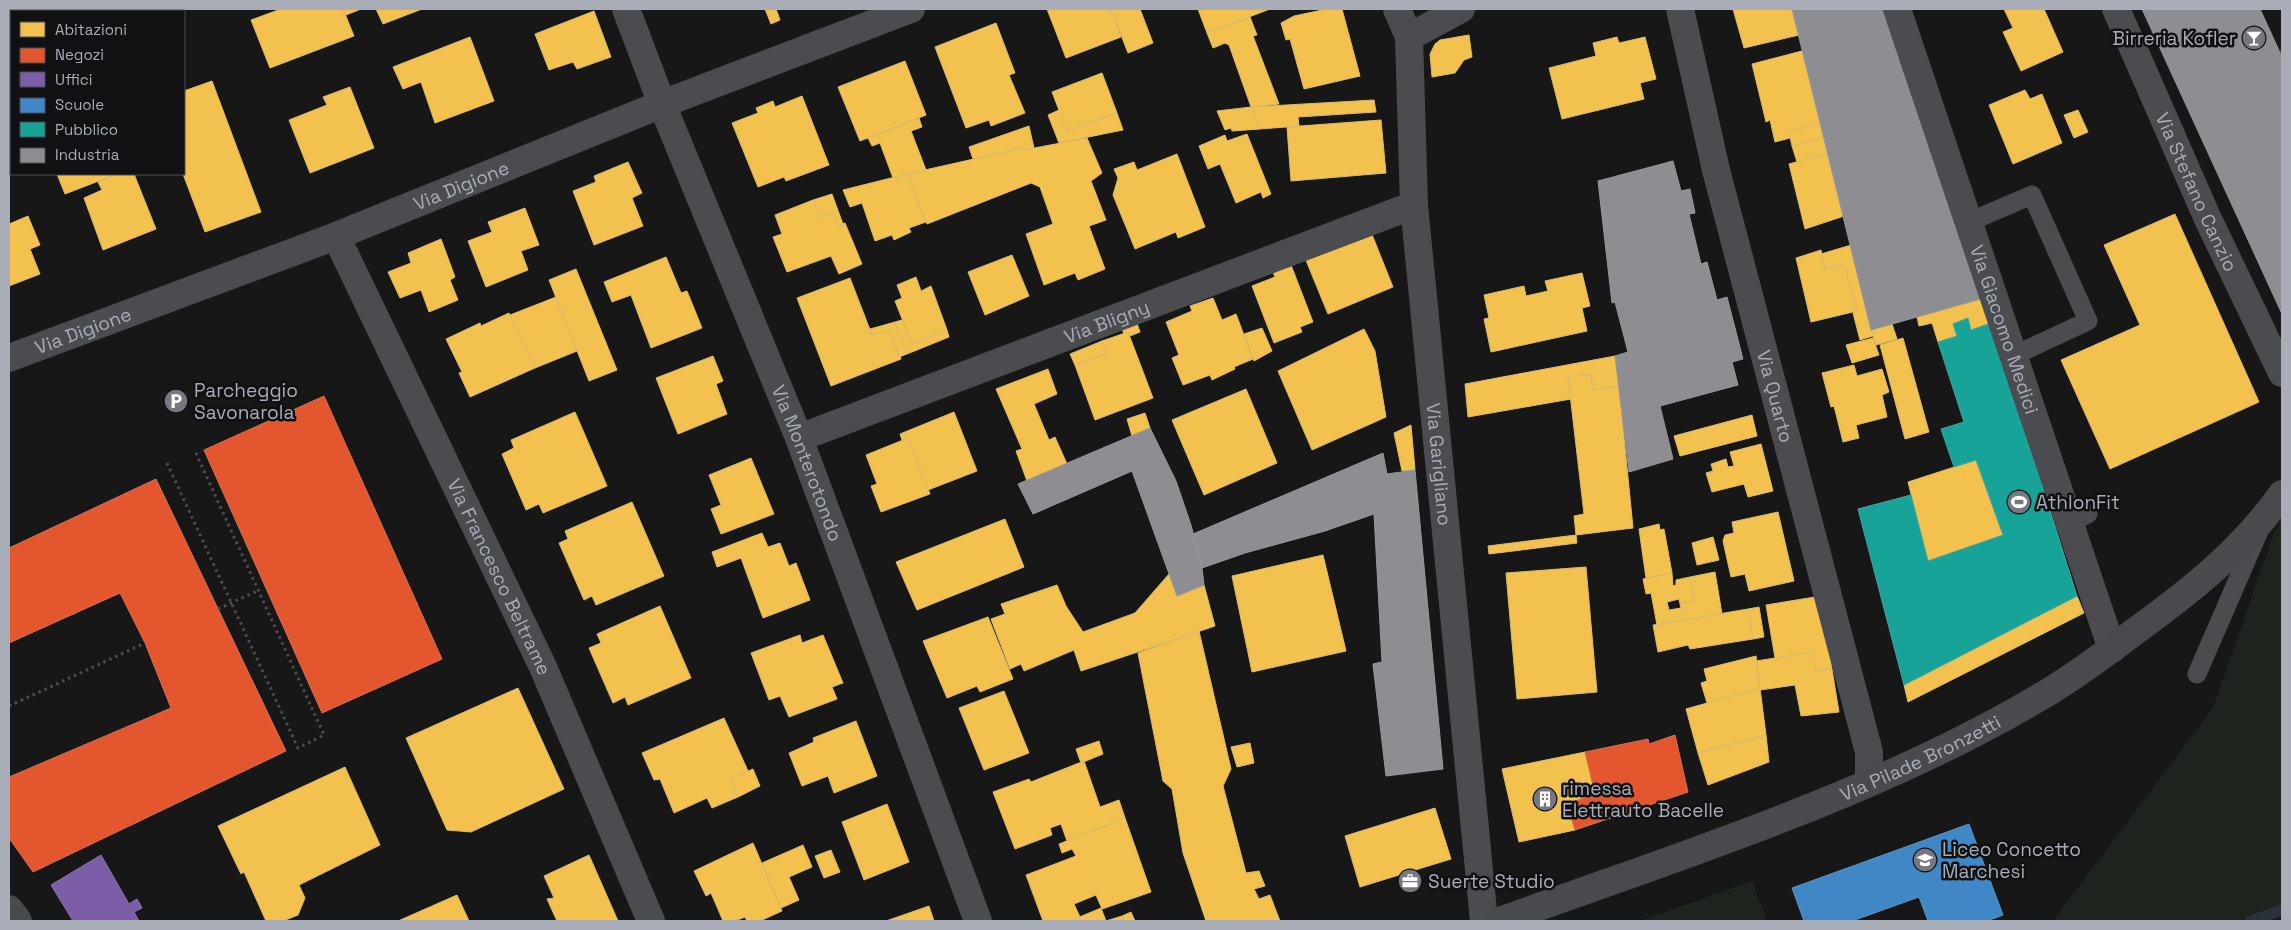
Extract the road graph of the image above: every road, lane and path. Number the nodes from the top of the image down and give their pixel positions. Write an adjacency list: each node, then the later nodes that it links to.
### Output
1 (626, 9): 9 (street, Via Monterotondo)
2 (911, 9): 9 (street, Via Digione)
3 (1397, 9): 8 (street, Via Garigliano)
4 (1460, 9): 8 (street)
5 (1680, 9): 28 (street, Via Quarto)
6 (1896, 9): 11 (street, Via Giacomo Medici)
7 (2116, 9): 15 (street, Via Stefano Canzio)
8 (1409, 37): 10 (street, Via Garigliano)
9 (662, 104): 12 (street, Via Digione); 16 (street, Via Monterotondo)
10 (1414, 204): 16 (street, Via Bligny); 33 (street, Via Garigliano)
11 (1968, 222): 13 (street, Via Giacomo Medici); 13 (lane)
12 (336, 236): 14 (street, Via Digione); 31 (street, Via Francesco Beltrame)
13 (2013, 356): 25 (street, Via Giacomo Medici)
14 (9, 358)
15 (2282, 373)
16 (800, 438): 32 (street, Via Monterotondo)
17 (195, 451): 21 (path)
18 (167, 463): 22 (path)
19 (2282, 494): 20 (main road, Via Pilade Bronzetti)
20 (2265, 519): 25 (main road, Via Pilade Bronzetti); 26 (lane)
21 (259, 590): 22 (path); 22 (path)
22 (232, 603): 23 (path)
23 (218, 609)
24 (145, 643): 27 (path)
25 (2112, 649): 28 (main road, Via Pilade Bronzetti)
26 (2197, 674)
27 (9, 706)
28 (1869, 782): 34 (main road, Via Pilade Bronzetti)
29 (9, 909): 30 (main road)
30 (18, 921)
31 (652, 921)
32 (978, 921)
33 (1484, 921)
34 (1500, 921)

